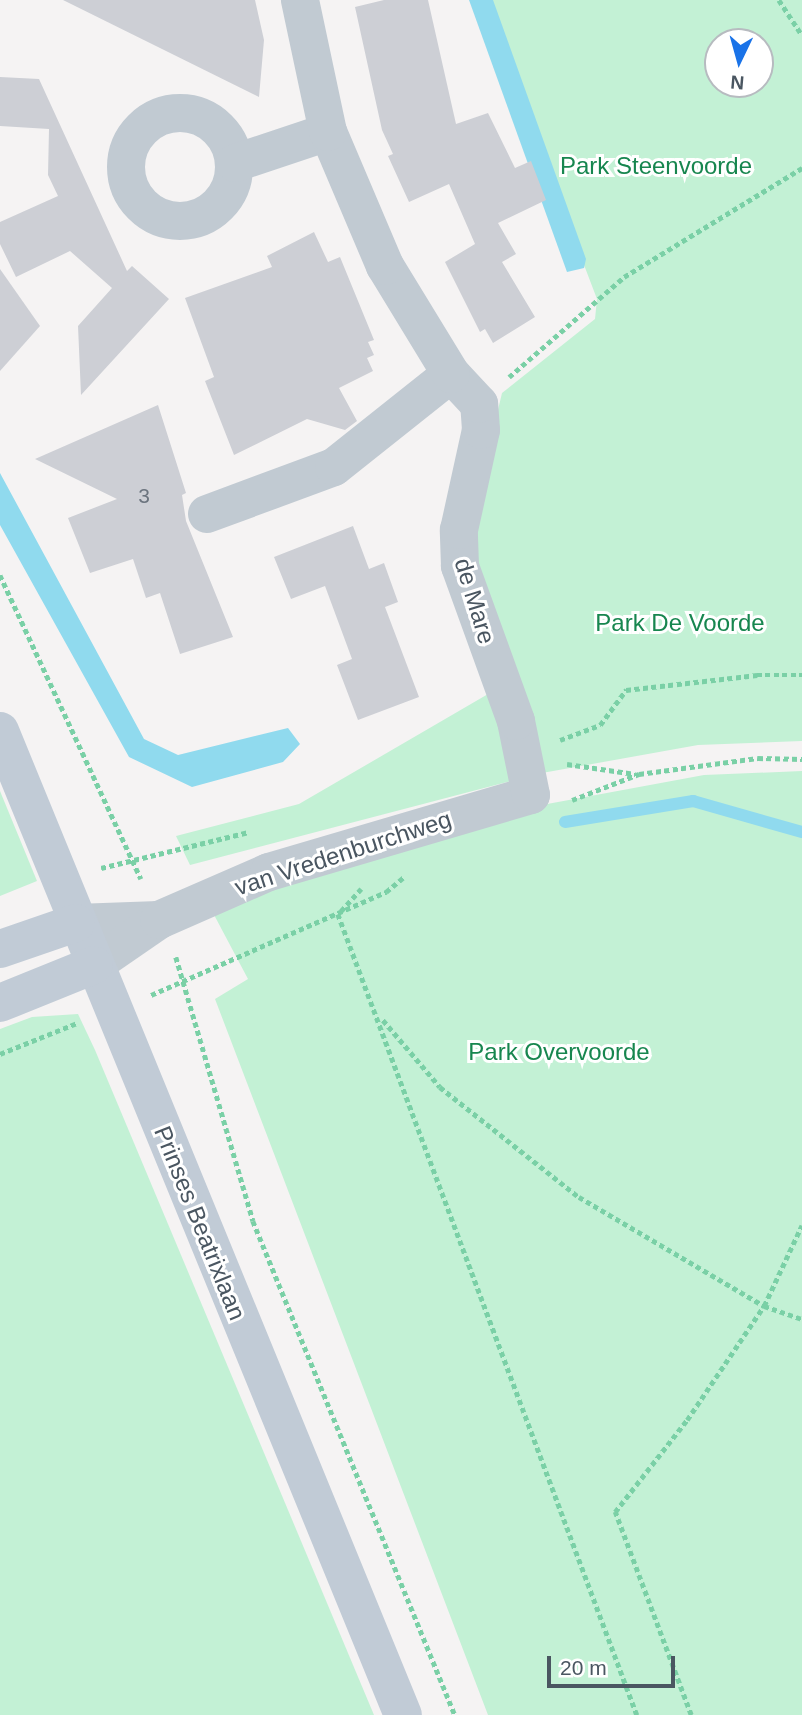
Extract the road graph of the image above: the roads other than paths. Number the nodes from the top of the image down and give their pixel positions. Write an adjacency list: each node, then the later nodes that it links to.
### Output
1 (300, 0): 2 (street)
2 (328, 132): 3 (street); 4 (street)
3 (235, 163)
4 (451, 374): 5 (street); 7 (street, de Mare)
5 (207, 514)
6 (0, 731): 9 (main road, Prinses Beatrixlaan)
7 (531, 795): 8 (street, van Vredenburchweg)
8 (159, 920): 9 (street, van Vredenburchweg); 11 (street, van Vredenburchweg)
9 (76, 923): 10 (main road, van Vredenburchweg); 11 (main road, Prinses Beatrixlaan)
10 (0, 949)
11 (94, 965): 12 (main road, van Vredenburchweg); 13 (main road, Prinses Beatrixlaan)
12 (0, 1003)
13 (403, 1715)

